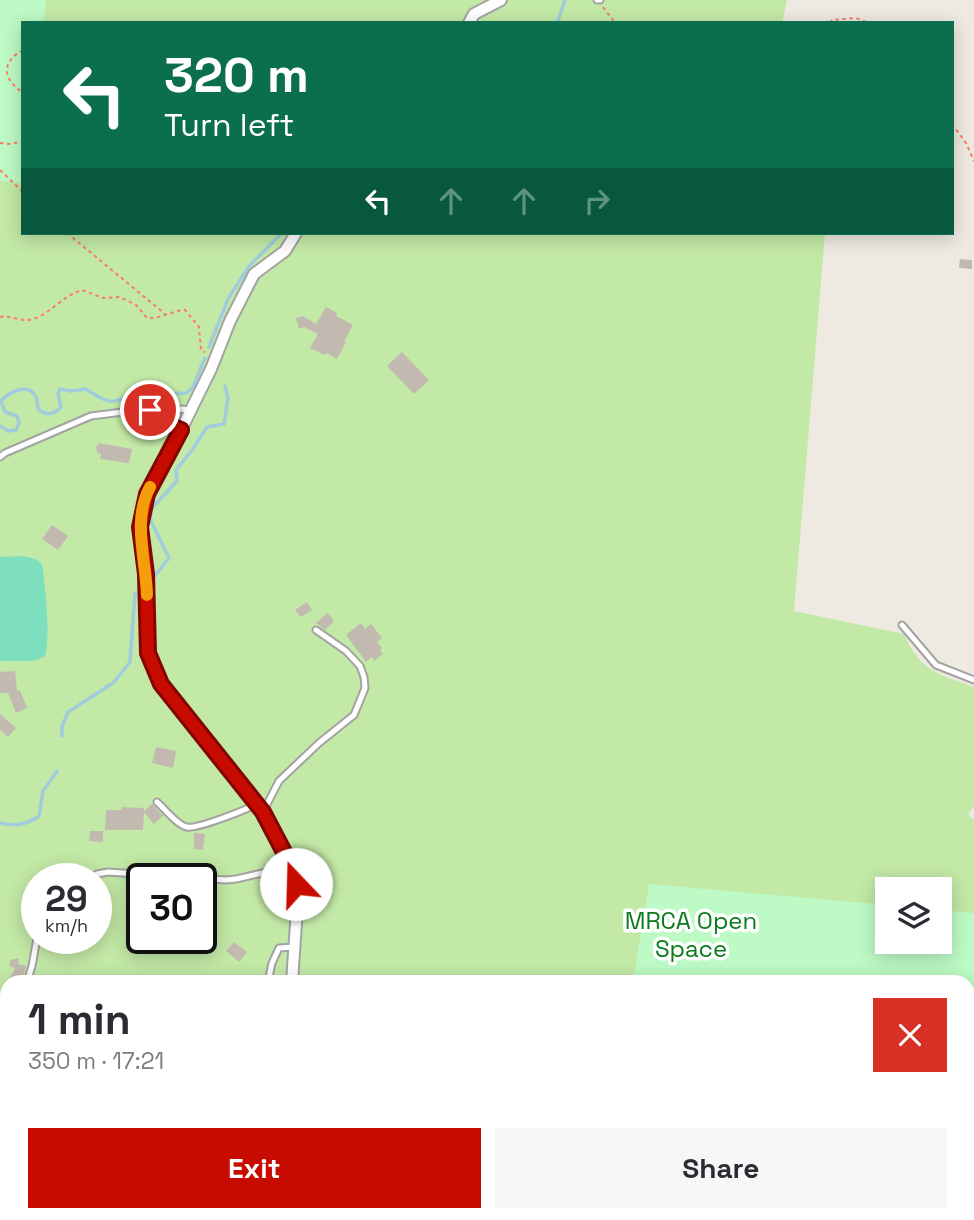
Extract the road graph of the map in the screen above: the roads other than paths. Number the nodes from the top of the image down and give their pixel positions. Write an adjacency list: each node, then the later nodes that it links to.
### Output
1 (501, 0): 2 (street)
2 (470, 21)
3 (295, 235): 4 (street)
4 (191, 410): 5 (lane); 6 (street)
5 (166, 413): 6 (lane); 7 (lane)
6 (181, 430): 12 (street)
7 (0, 457)
8 (902, 625): 10 (lane)
9 (316, 630): 12 (lane)
10 (974, 680)
11 (157, 802): 12 (lane)
12 (260, 808): 13 (street)
13 (290, 866): 14 (lane); 15 (street)
14 (112, 873)
15 (294, 947): 18 (lane); 19 (street)
16 (34, 954): 17 (lane)
17 (29, 975)
18 (269, 975)
19 (292, 975)

